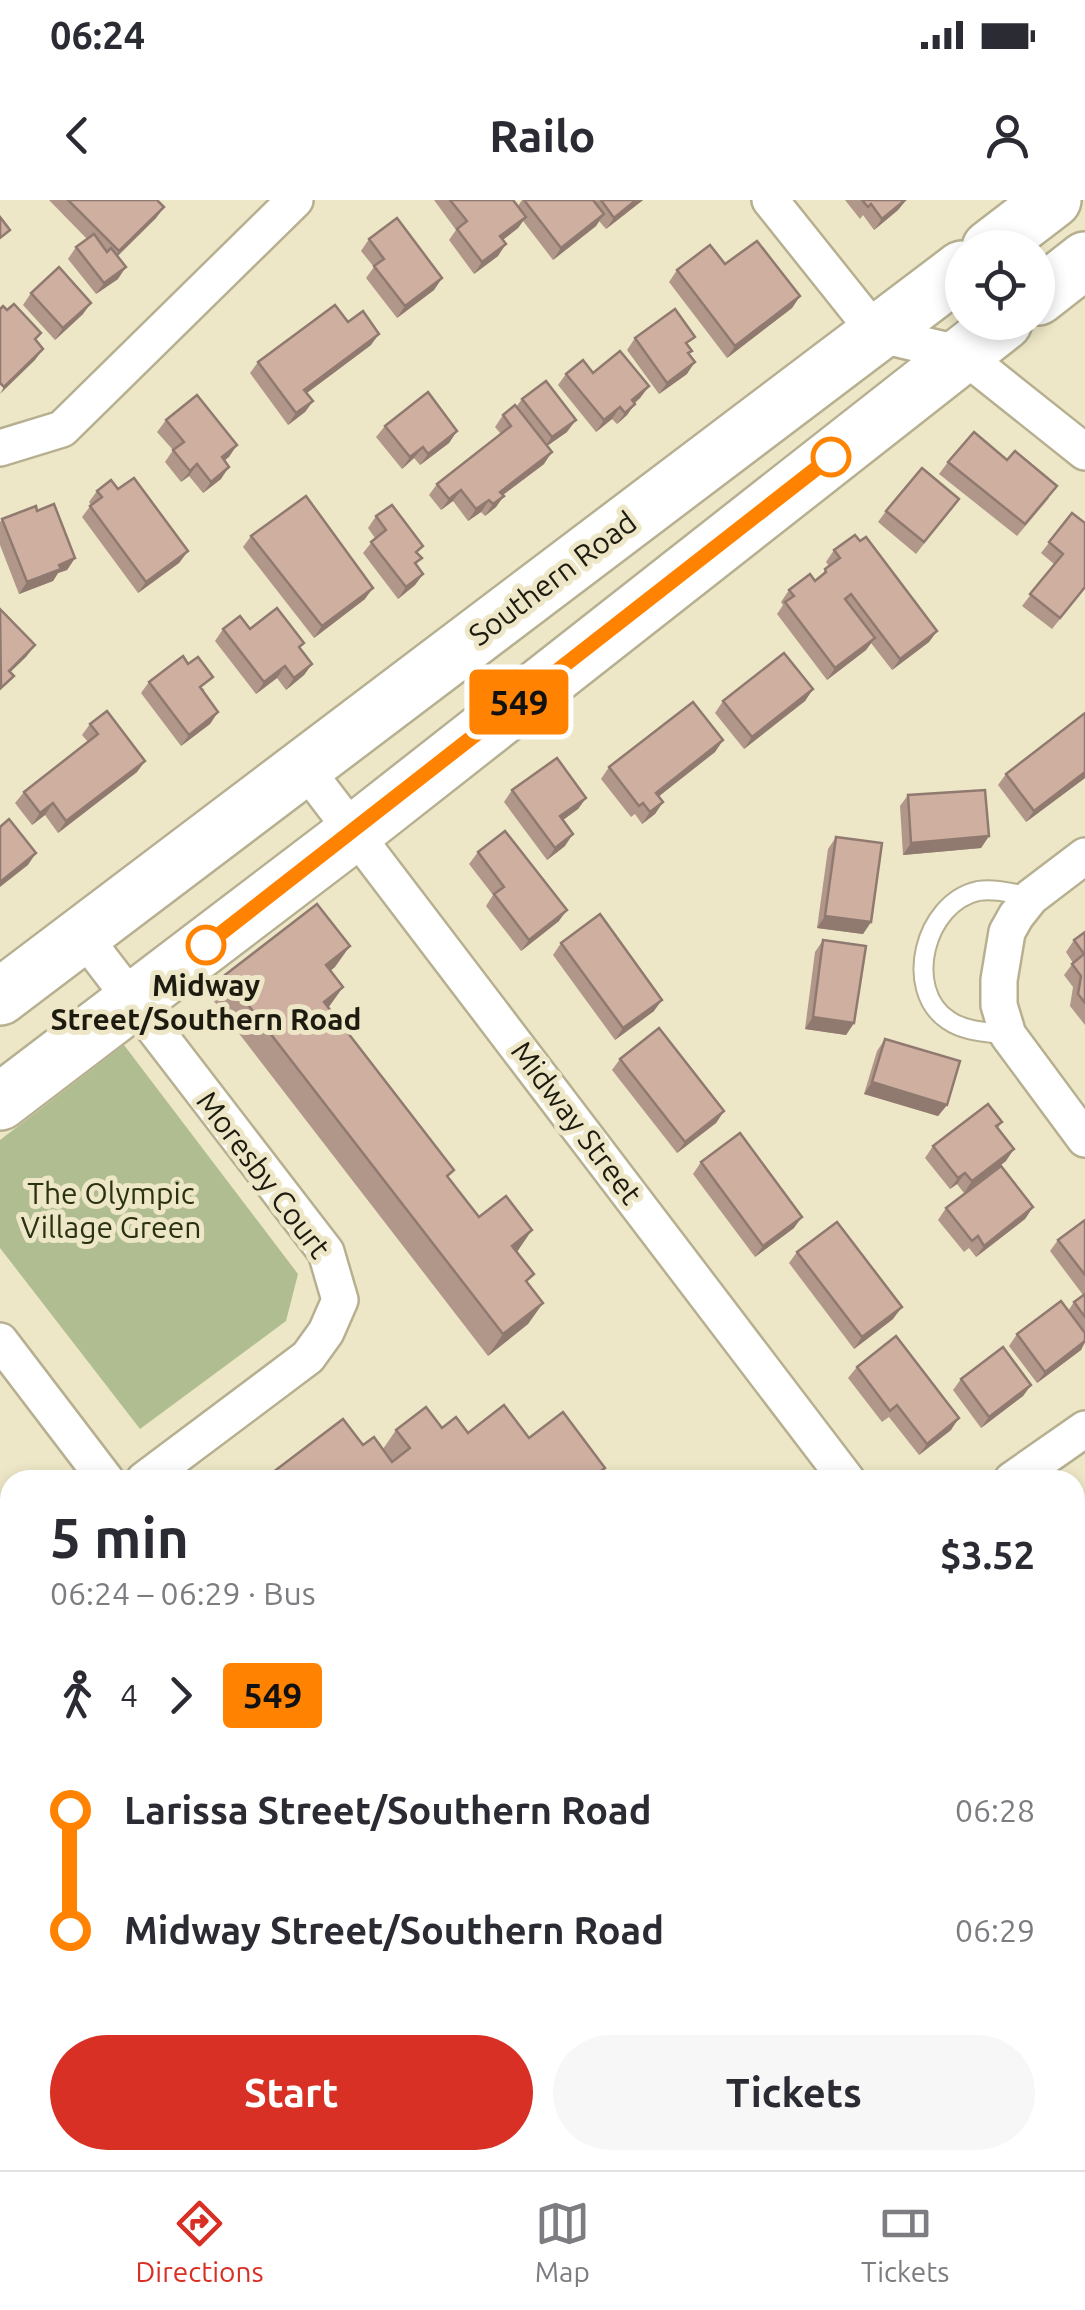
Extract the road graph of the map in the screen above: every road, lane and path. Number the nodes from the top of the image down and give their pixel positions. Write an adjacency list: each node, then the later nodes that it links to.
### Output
1 (295, 200): 12 (street)
2 (770, 200): 8 (street)
3 (1053, 200): 4 (main road)
4 (1014, 230)
5 (1085, 260): 7 (main road)
6 (945, 282): 8 (main road, Southern Road)
7 (1055, 284)
8 (876, 334): 9 (street); 14 (main road, Southern Road)
9 (945, 337)
10 (980, 340): 15 (main road)
11 (985, 340): 13 (street)
12 (0, 448)
13 (1085, 452)
14 (304, 767): 15 (street, Midway Street); 18 (main road, Southern Road)
15 (356, 831): 20 (main road); 28 (street, Midway Street)
16 (1085, 856): 17 (street)
17 (1031, 897): 21 (street); 21 (lane)
18 (83, 936): 19 (main road, Southern Road); 20 (street, Moresby Court)
19 (0, 998)
20 (135, 1000): 22 (main road); 27 (street, Moresby Court)
21 (1008, 1036): 23 (street)
22 (0, 1102)
23 (1085, 1139)
24 (0, 1341): 26 (street)
25 (1085, 1429): 29 (street)
26 (98, 1470)
27 (157, 1470)
28 (840, 1470)
29 (1026, 1470)

